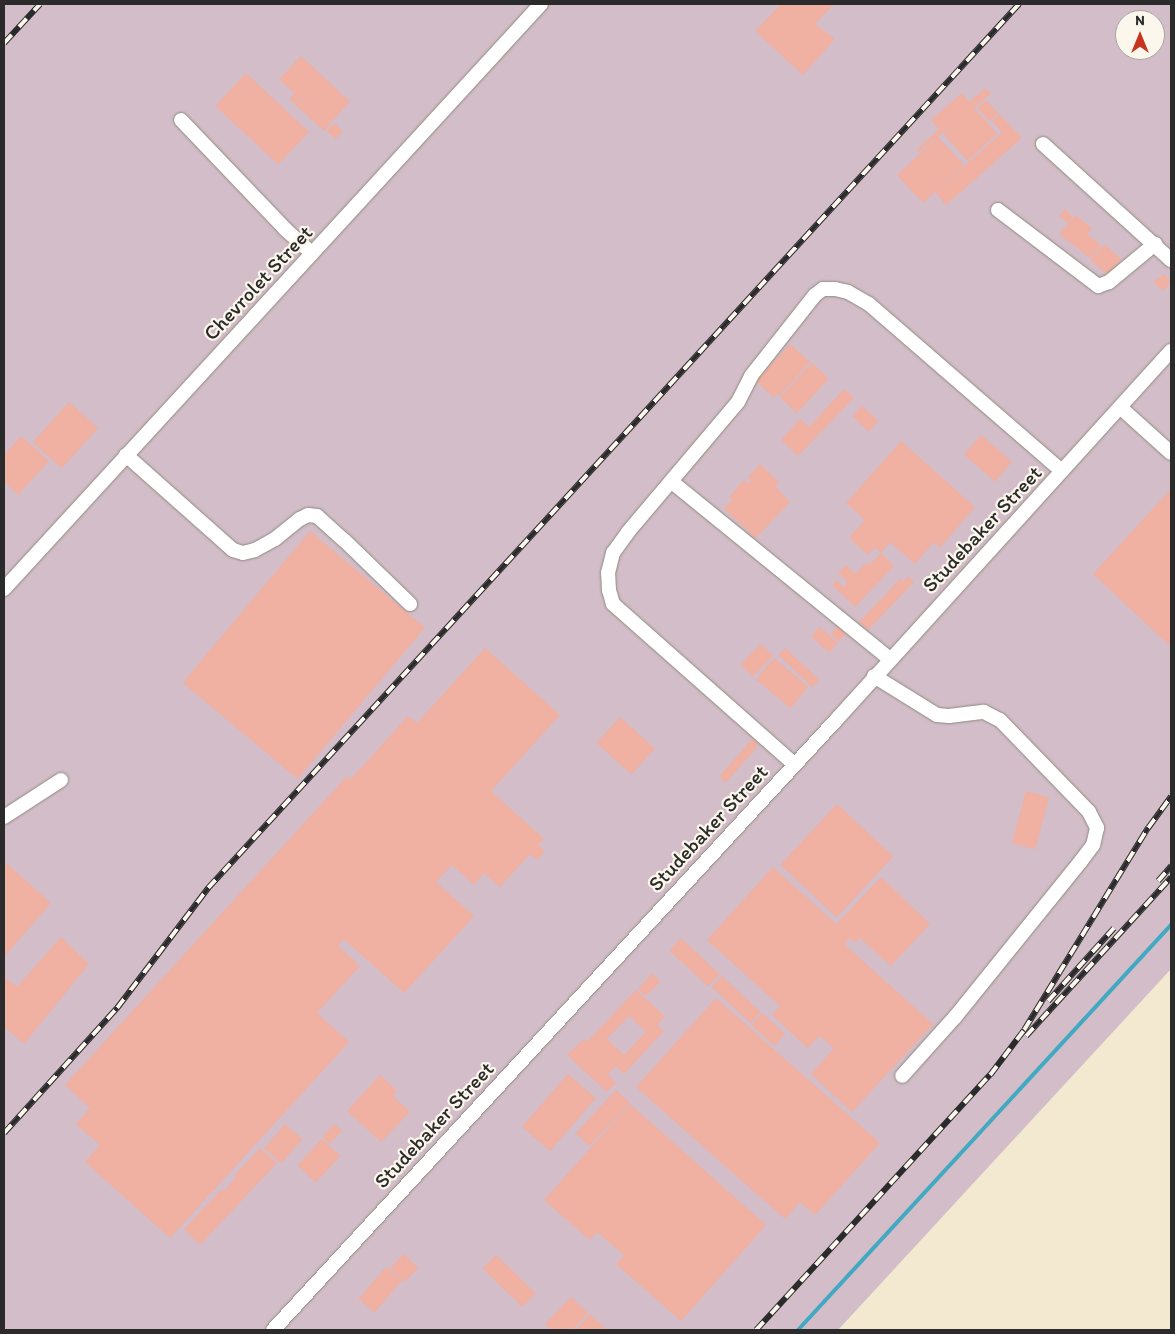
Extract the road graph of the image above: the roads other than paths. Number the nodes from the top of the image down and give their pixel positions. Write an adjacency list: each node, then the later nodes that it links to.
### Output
1 (541, 4): 6 (lane, Chevrolet Street)
2 (181, 120): 6 (lane)
3 (1042, 144): 5 (lane)
4 (998, 210): 5 (lane)
5 (1155, 244): 7 (lane)
6 (312, 253): 11 (lane, Chevrolet Street)
7 (1171, 260)
8 (1171, 350): 9 (lane, Studebaker Street)
9 (1120, 408): 10 (lane); 12 (lane, Studebaker Street)
10 (1171, 453)
11 (126, 455): 14 (lane, Chevrolet Street); 15 (lane)
12 (1062, 471): 13 (lane); 16 (lane, Studebaker Street)
13 (672, 482): 16 (lane); 18 (lane)
14 (4, 589)
15 (410, 604)
16 (890, 659): 17 (lane, Studebaker Street)
17 (874, 676): 18 (lane, Studebaker Street); 21 (lane)
18 (794, 764): 22 (lane, Studebaker Street)
19 (61, 780): 20 (lane)
20 (4, 817)
21 (902, 1076)
22 (272, 1330)

